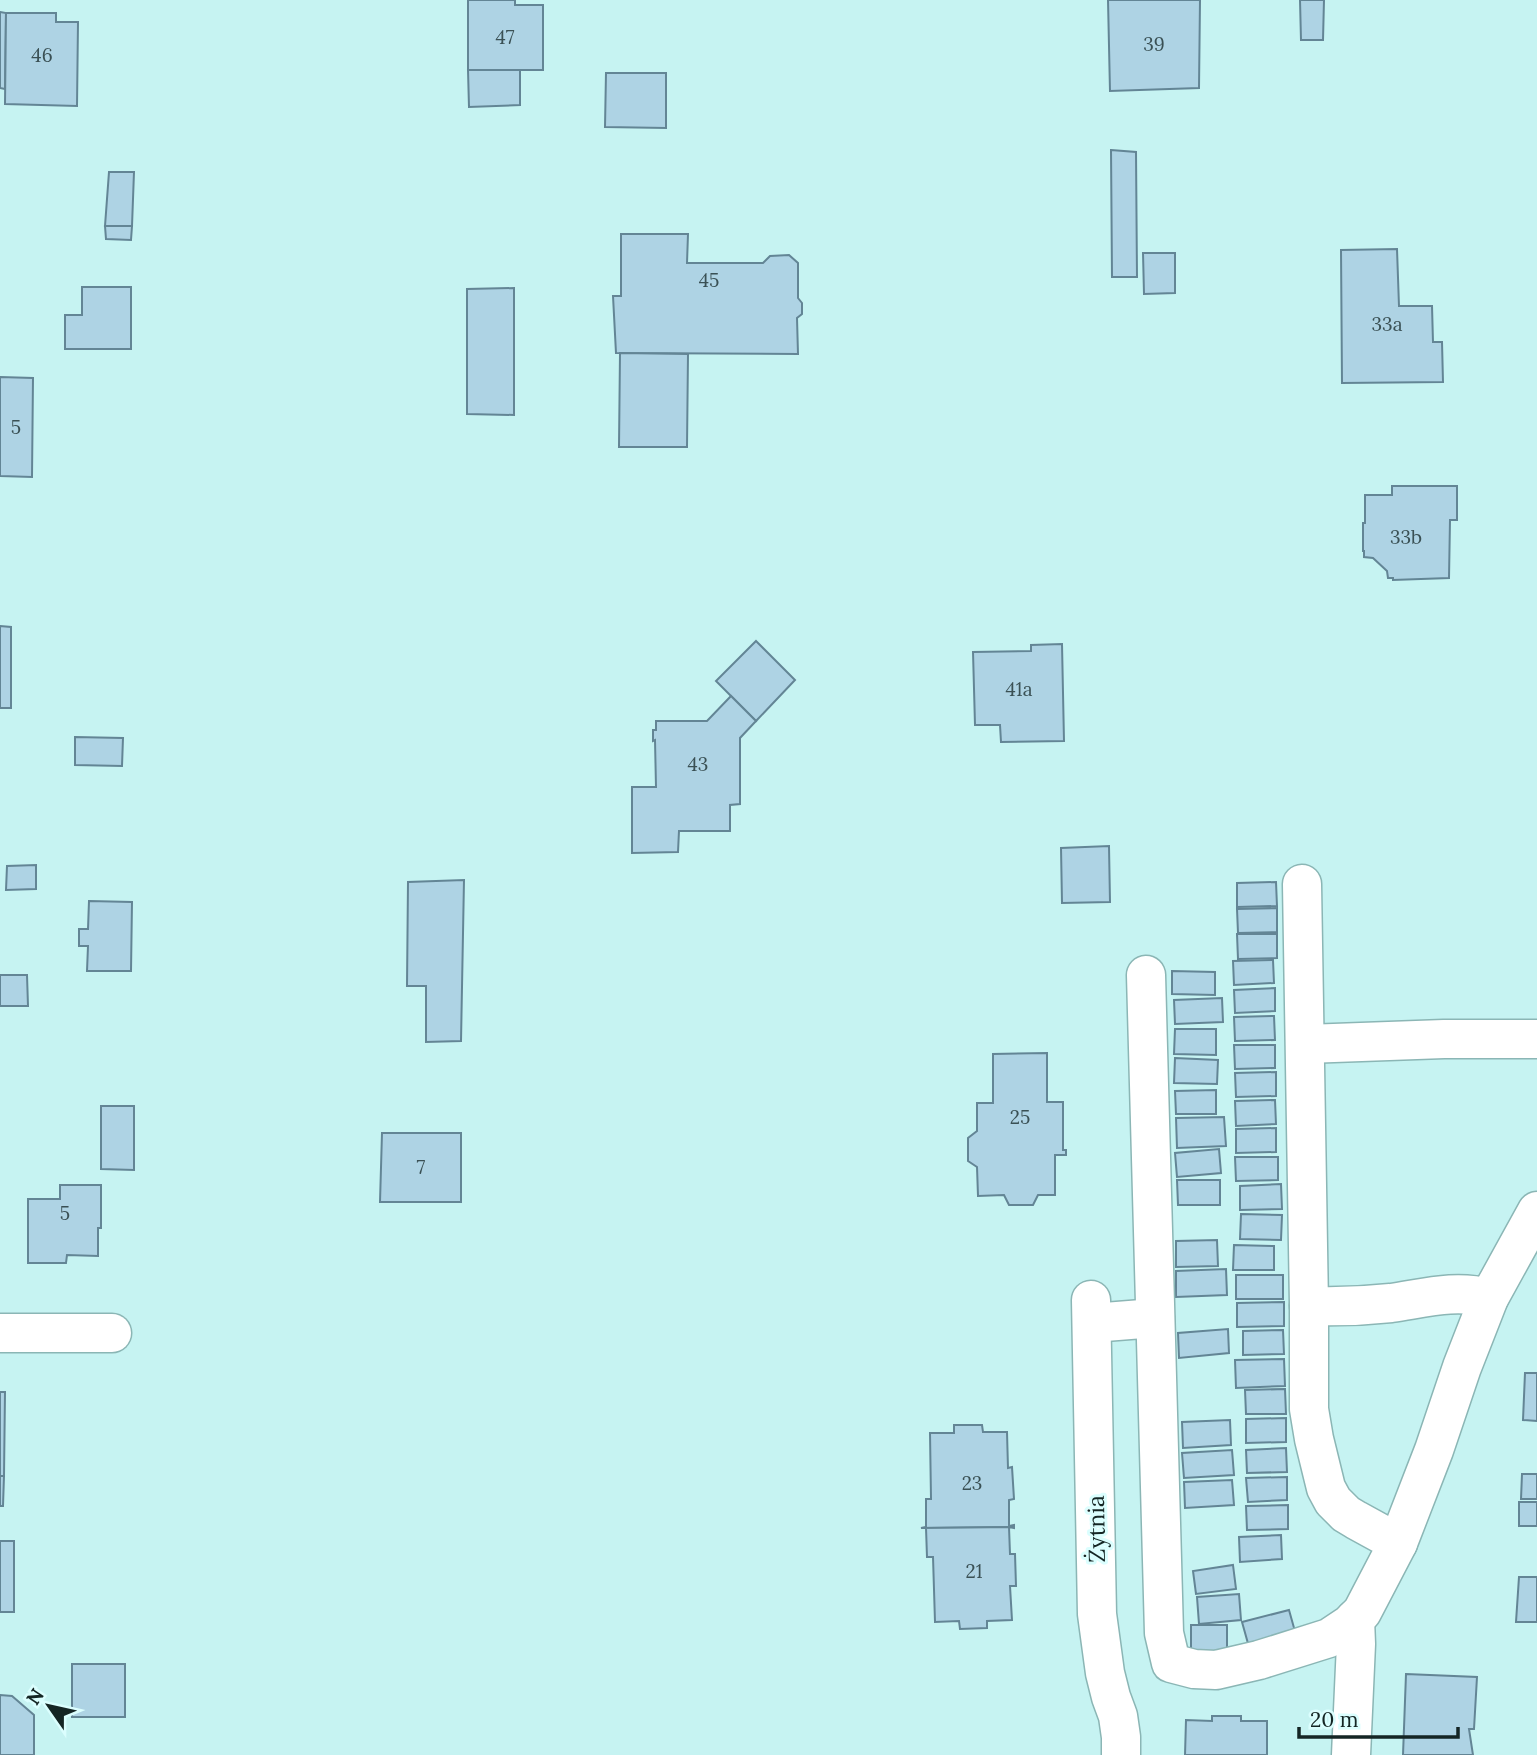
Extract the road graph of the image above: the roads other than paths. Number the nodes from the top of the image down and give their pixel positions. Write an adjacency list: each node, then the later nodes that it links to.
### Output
1 (1302, 884): 4 (street)
2 (1146, 975): 8 (street)
3 (1537, 1040): 4 (street)
4 (1306, 1044): 7 (street)
5 (1537, 1211): 6 (street)
6 (1489, 1298): 7 (street); 11 (street)
7 (1309, 1306): 11 (street)
8 (1155, 1318): 12 (street); 13 (street, Żytnia)
9 (0, 1333): 10 (street)
10 (111, 1333)
11 (1398, 1544): 12 (street)
12 (1355, 1619): 14 (street)
13 (1121, 1755)
14 (1351, 1755)

